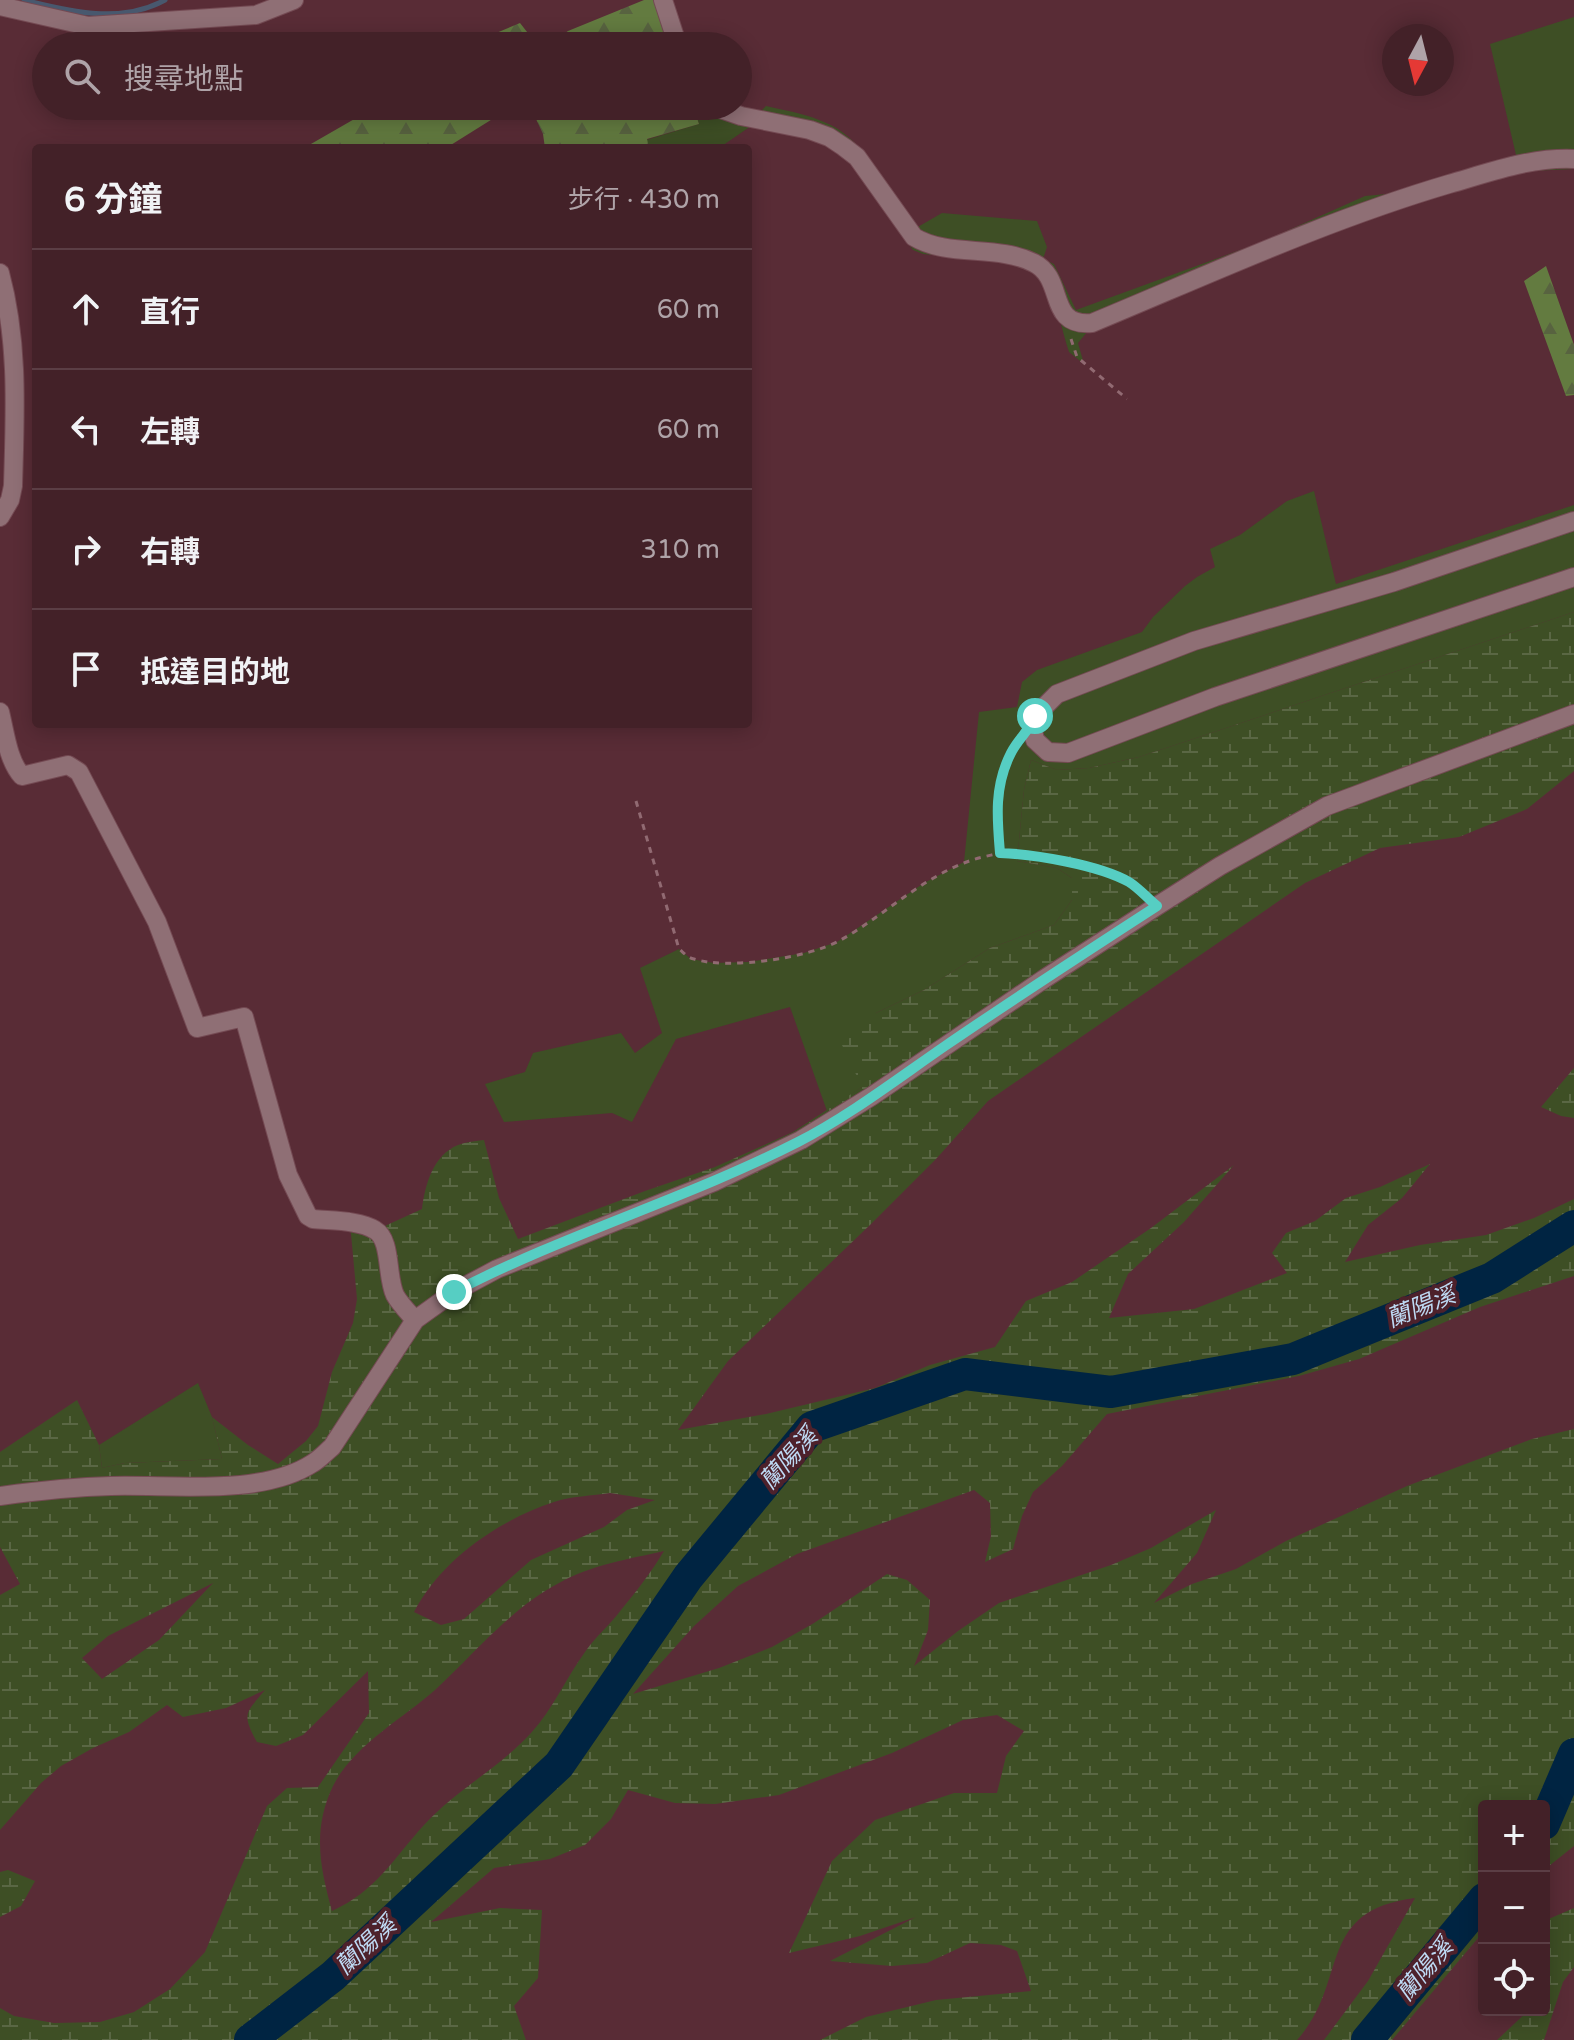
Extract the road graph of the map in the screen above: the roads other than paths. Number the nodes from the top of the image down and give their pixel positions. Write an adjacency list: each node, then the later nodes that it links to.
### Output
1 (294, 0): 3 (street)
2 (663, 0): 4 (street)
3 (0, 6)
4 (673, 32)
5 (752, 117): 6 (street)
6 (1574, 159)
7 (0, 273): 8 (street)
8 (0, 517)
9 (1574, 521): 10 (street)
10 (1574, 577)
11 (0, 712): 13 (street)
12 (1574, 714): 13 (street)
13 (415, 1320): 14 (street)
14 (0, 1496)

